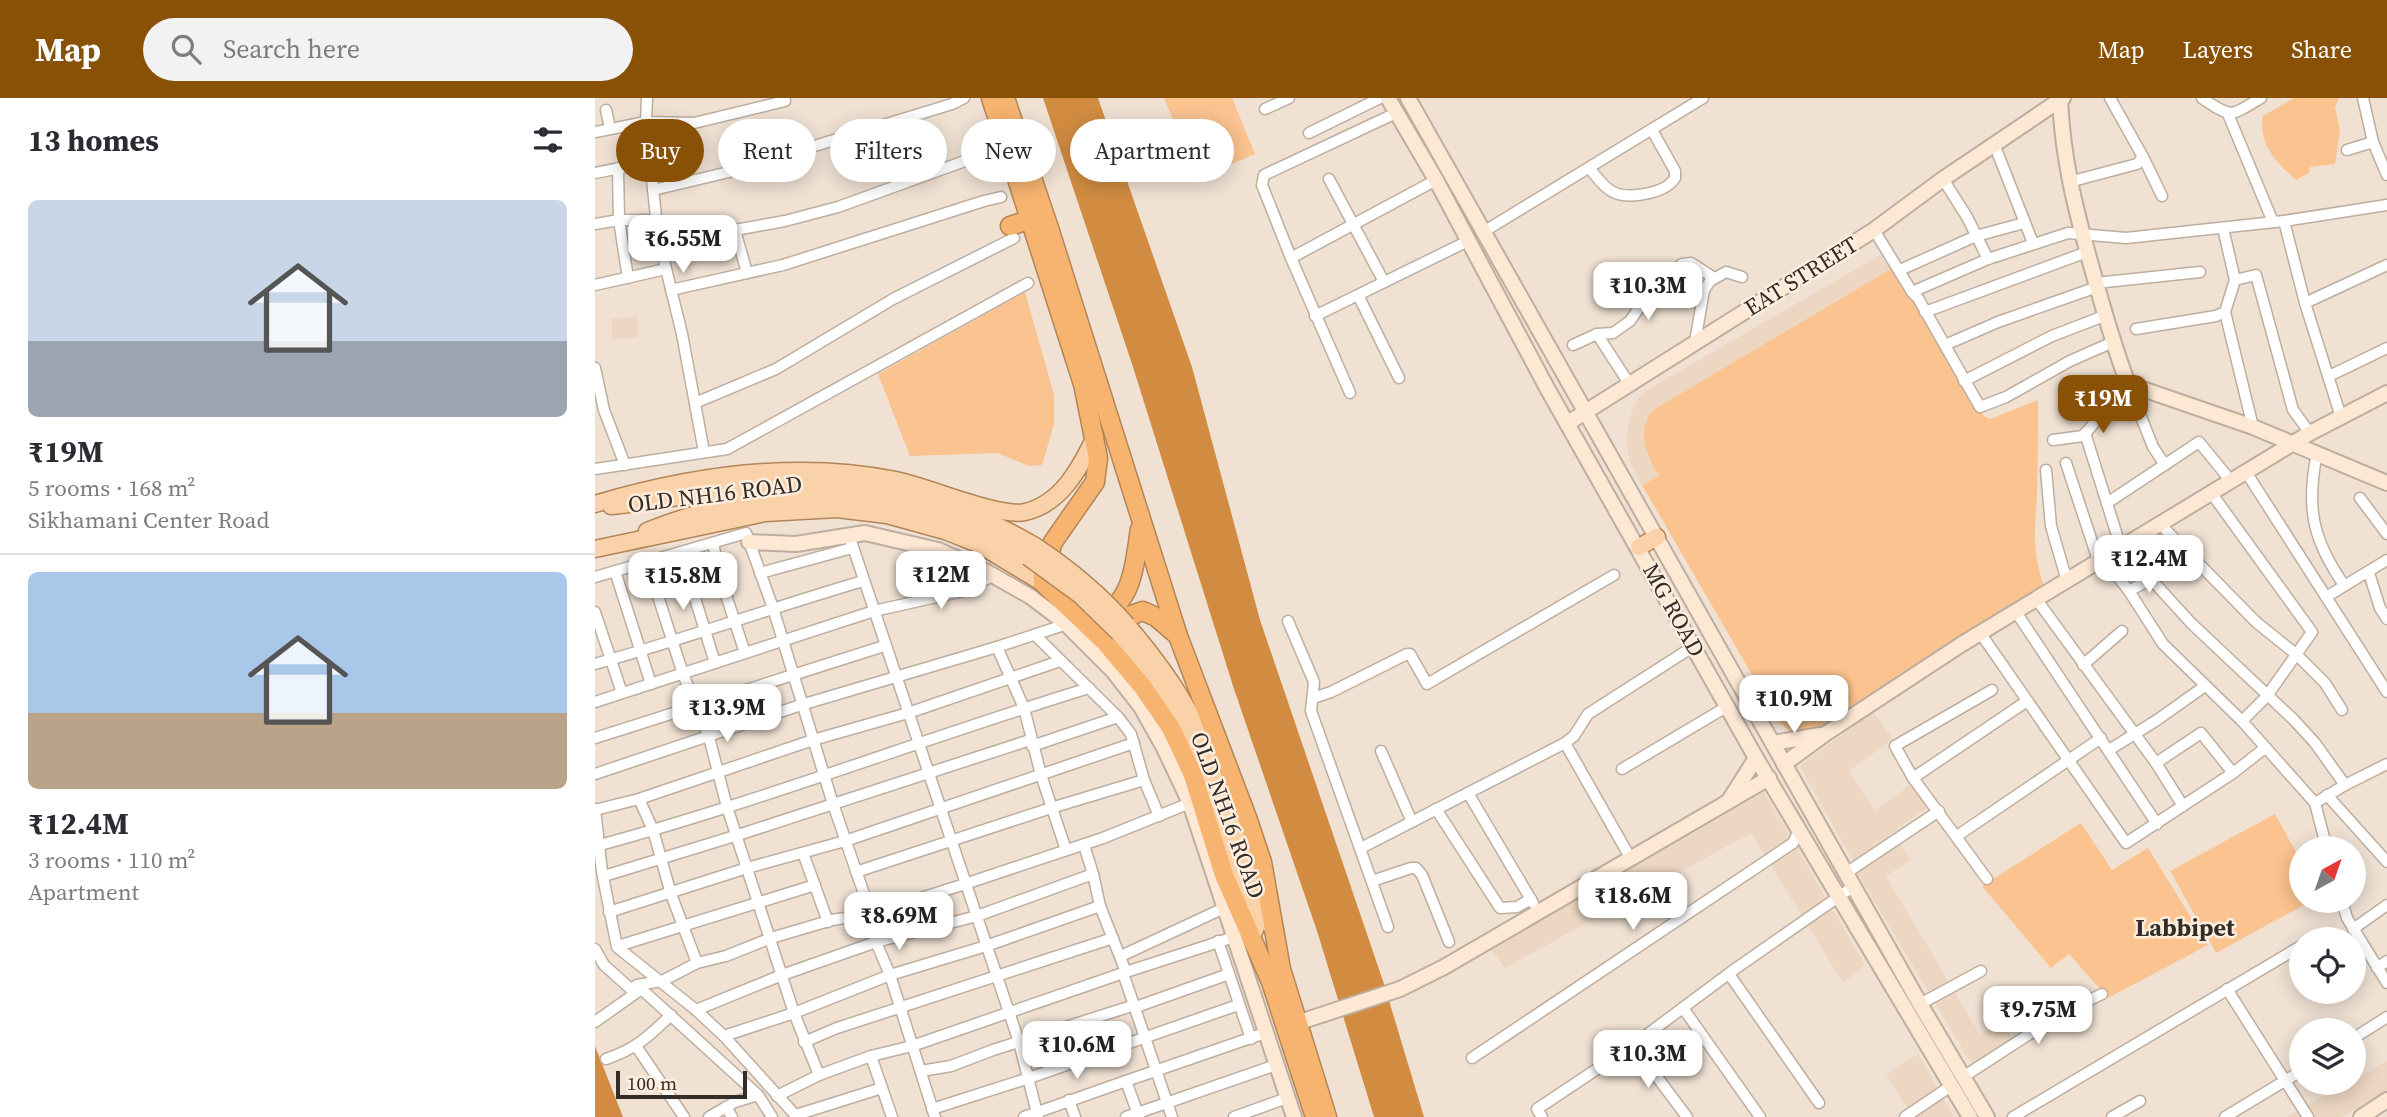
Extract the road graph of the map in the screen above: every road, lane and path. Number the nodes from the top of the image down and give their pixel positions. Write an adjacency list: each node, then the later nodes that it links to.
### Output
1 (647, 98): 21 (street)
2 (964, 98): 43 (street)
3 (991, 98): 47 (highway)
4 (1005, 98): 115 (highway)
5 (1289, 98): 17 (street)
6 (1380, 98): 27 (street)
7 (1388, 98): 19 (street, MG ROAD)
8 (1408, 98): 58 (street, MG ROAD)
9 (1703, 98): 25 (street)
10 (2077, 98): 16 (street)
11 (2111, 98): 31 (street)
12 (2202, 98): 20 (street)
13 (2261, 98): 20 (street)
14 (2363, 98): 28 (street)
15 (787, 99): 22 (street)
16 (2064, 99): 29 (street, EAT STREET); 42 (street)
17 (1265, 109)
18 (606, 110): 24 (street)
19 (1397, 113): 39 (street, MG ROAD); 65 (street)
20 (2228, 114): 50 (street)
21 (646, 119)
22 (704, 120)
23 (616, 127): 24 (street)
24 (610, 128): 26 (street)
25 (1652, 130): 34 (street); 34 (street)
26 (595, 132)
27 (1310, 133)
28 (2373, 142): 30 (street); 36 (street)
29 (1994, 144): 38 (street, EAT STREET); 52 (street)
30 (2347, 150)
31 (2143, 158): 42 (street); 44 (street)
32 (961, 162): 55 (street)
33 (616, 168): 35 (street)
34 (1589, 168): 58 (street)
35 (595, 173)
36 (2387, 175)
37 (1329, 179): 53 (street)
38 (1943, 179): 56 (street, EAT STREET); 60 (street)
39 (1436, 180): 53 (street); 61 (street, MG ROAD)
40 (618, 182): 48 (street)
41 (652, 182): 43 (street)
42 (2069, 182): 59 (street)
43 (653, 190): 49 (street)
44 (2162, 196)
45 (1001, 197): 71 (street)
46 (2387, 205): 50 (street)
47 (1031, 219): 57 (highway); 110 (highway)
48 (619, 220): 49 (street); 51 (street); 73 (street)
49 (656, 220): 63 (street)
50 (2279, 222): 54 (street); 83 (street)
51 (595, 223)
52 (2024, 223): 60 (street); 62 (street)
53 (1354, 225): 65 (street); 76 (street)
54 (2224, 228): 59 (street); 75 (street)
55 (735, 230): 63 (street); 71 (street)
56 (1874, 230): 69 (street); 90 (street, EAT STREET)
57 (1012, 232): 103 (street)
58 (1483, 232): 104 (street, MG ROAD)
59 (2082, 235): 62 (street); 64 (street)
60 (1976, 236): 66 (street); 69 (street)
61 (1468, 241): 76 (street); 106 (street, MG ROAD)
62 (2033, 243): 66 (street)
63 (662, 251): 68 (street)
64 (2087, 252): 79 (street); 84 (street)
65 (1291, 258): 87 (street)
66 (1988, 259): 81 (street)
67 (2387, 265): 83 (street)
68 (666, 269): 73 (street); 80 (street)
69 (1900, 270): 81 (street)
70 (2200, 272): 79 (street)
71 (747, 273): 80 (street)
72 (1742, 277): 74 (street)
73 (628, 278): 78 (street)
74 (1714, 278): 89 (street); 90 (street)
75 (2235, 280): 85 (street); 109 (street)
76 (1384, 282): 82 (street)
77 (1028, 283): 113 (street)
78 (595, 285)
79 (2096, 285): 86 (street); 93 (street)
80 (671, 289): 103 (street)
81 (1912, 292): 84 (street)
82 (1357, 295): 87 (street); 97 (street)
83 (2305, 303): 96 (street)
84 (1925, 312): 93 (street)
85 (2225, 312): 88 (street); 107 (street)
86 (2103, 316): 91 (street); 98 (street)
87 (1315, 317): 101 (street)
88 (2136, 328)
89 (1597, 334): 92 (street); 100 (street)
90 (1695, 342): 100 (street, EAT STREET)
91 (2113, 342): 98 (street); 99 (street)
92 (1573, 345)
93 (1945, 345): 98 (street)
94 (2387, 348): 96 (street)
95 (595, 368): 118 (street)
96 (2329, 376): 105 (street)
97 (1399, 378)
98 (1964, 381)
99 (2128, 384): 107 (street); 108 (street); 119 (street)
100 (1630, 385): 104 (street, EAT STREET)
101 (1350, 393)
102 (2387, 393): 105 (street)
103 (695, 403): 113 (street)
104 (1587, 413): 106 (street, EAT STREET); 132 (street, MG ROAD)
105 (2341, 417): 109 (street)
106 (1568, 423): 137 (street, MG ROAD)
107 (2253, 427): 112 (street)
108 (2085, 433): 111 (street); 127 (street)
109 (2310, 433): 112 (street)
110 (1095, 437): 116 (highway); 128 (main road)
111 (2053, 440)
112 (2294, 443): 114 (street); 122 (street)
113 (704, 452): 118 (street)
114 (2318, 453): 124 (street); 154 (street)
115 (1119, 455): 116 (highway); 130 (highway)
116 (1098, 458): 153 (highway)
117 (2066, 463): 142 (street)
118 (625, 465): 120 (street)
119 (2165, 465): 123 (street); 127 (street)
120 (595, 469)
121 (2046, 470): 152 (street)
122 (2246, 472): 123 (street); 156 (street)
123 (2231, 481): 125 (street)
124 (2387, 482)
125 (2212, 494): 129 (street); 179 (street)
126 (2360, 498): 131 (street)
127 (2107, 503): 138 (street)
128 (595, 506): 140 (main road, OLD NH16 ROAD)
129 (2160, 524): 138 (street); 179 (street)
130 (1141, 525): 164 (highway); 171 (highway)
131 (2387, 534)
132 (1657, 537): 137 (main road); 217 (street, MG ROAD)
133 (850, 541): 134 (street); 146 (street); 148 (street); 151 (street)
134 (749, 542): 136 (street); 146 (street)
135 (615, 544): 139 (main road); 140 (main road, OLD NH16 ROAD); 153 (main road)
136 (713, 544): 141 (street); 163 (street)
137 (1639, 547): 175 (street, MG ROAD)
138 (2121, 548): 142 (street)
139 (595, 549)
140 (1032, 552): 168 (main road, OLD NH16 ROAD, bridge)
141 (681, 553): 144 (street); 166 (street)
142 (2103, 558): 152 (street); 155 (street)
143 (2387, 561): 147 (street)
144 (647, 562): 145 (street); 173 (street)
145 (614, 571): 150 (street); 177 (street)
146 (760, 573): 158 (street)
147 (2369, 573): 154 (street); 162 (street)
148 (994, 575): 159 (street); 164 (street)
149 (1614, 575): 196 (street)
150 (595, 577)
151 (863, 581): 158 (street); 159 (street)
152 (2067, 581): 157 (street)
153 (1044, 583): 164 (highway)
154 (2344, 585): 156 (street)
155 (2129, 591): 190 (street); 195 (street)
156 (2326, 597): 193 (street)
157 (2037, 600): 161 (street); 184 (street)
158 (772, 608): 163 (street); 172 (street)
159 (874, 611): 172 (street); 174 (street)
160 (595, 612): 180 (street)
161 (2016, 612): 169 (street); 211 (street)
162 (2387, 619)
163 (735, 621): 166 (street); 178 (street)
164 (1074, 621): 168 (highway); 170 (street); 240 (street)
165 (1288, 621): 196 (street)
166 (705, 630): 173 (street); 182 (street)
167 (2122, 631): 184 (street)
168 (1117, 633): 171 (highway); 316 (highway); 316 (main road, OLD NH16 ROAD)
169 (1981, 634): 197 (street); 207 (street)
170 (1035, 635): 176 (street); 181 (street)
171 (1178, 636): 316 (highway)
172 (782, 641): 178 (street); 186 (street)
173 (673, 642): 177 (street); 185 (street)
174 (884, 646): 186 (street); 187 (street)
175 (1694, 646): 201 (street, MG ROAD); 216 (street)
176 (997, 647): 187 (street); 188 (street)
177 (641, 652): 180 (street); 189 (street)
178 (745, 653): 182 (street)
179 (2297, 654): 195 (street); 203 (street)
180 (610, 660): 183 (street); 194 (street)
181 (1060, 661): 188 (street); 191 (street)
182 (715, 663): 185 (street)
183 (595, 664)
184 (2083, 665): 208 (street)
185 (683, 674): 189 (street); 199 (street)
186 (793, 677): 199 (street); 200 (street)
187 (895, 677): 200 (street); 204 (street)
188 (1010, 677): 202 (street); 204 (street)
189 (651, 684): 194 (street)
190 (2205, 686): 206 (street); 208 (street)
191 (1089, 688): 202 (street); 205 (street)
192 (1992, 690): 234 (street)
193 (2387, 692)
194 (622, 693): 198 (street)
195 (2267, 696): 206 (street); 236 (street)
196 (1313, 698): 263 (street)
197 (2027, 701): 222 (street); 234 (street)
198 (595, 702)
199 (695, 704): 209 (street); 210 (street)
200 (801, 705): 209 (street); 212 (street)
201 (1728, 706): 221 (street, MG ROAD); 226 (street)
202 (1024, 708): 213 (street); 214 (street)
203 (2342, 710)
204 (908, 713): 212 (street); 213 (street)
205 (1118, 717): 214 (street); 215 (street)
206 (2242, 721): 218 (street)
207 (1825, 734): 217 (street); 224 (street)
208 (2135, 734): 219 (street); 223 (street)
209 (709, 737): 227 (street); 229 (street)
210 (595, 738)
211 (2101, 738): 219 (street); 222 (street)
212 (813, 740): 227 (street); 232 (street)
213 (919, 743): 230 (street); 232 (street)
214 (1031, 743): 230 (street); 231 (street)
215 (1133, 743): 231 (street); 235 (street)
216 (1565, 743): 237 (street); 268 (street)
217 (1773, 743): 224 (street, MG ROAD)
218 (2265, 748): 228 (street); 242 (street)
219 (2109, 750): 253 (street)
220 (1381, 751): 252 (street)
221 (1756, 758): 233 (street, MG ROAD); 241 (street)
222 (2067, 761): 253 (street); 257 (street)
223 (2156, 763): 228 (street); 244 (street)
224 (1784, 764): 271 (street, MG ROAD)
225 (2387, 764): 236 (street)
226 (1622, 769)
227 (719, 771): 239 (street); 245 (street)
228 (2233, 773): 244 (street)
229 (595, 774)
230 (929, 774): 243 (street); 248 (street)
231 (1041, 775): 246 (street); 248 (street)
232 (826, 777): 243 (street); 245 (street)
233 (1769, 778): 241 (street); 254 (street, MG ROAD)
234 (1913, 778): 250 (street)
235 (1145, 780): 246 (street); 251 (street)
236 (2345, 785): 238 (street)
237 (1468, 793): 249 (street); 281 (street)
238 (2327, 795): 242 (street); 266 (street)
239 (639, 799): 247 (street); 255 (street)
240 (1190, 803): 251 (street); 285 (street)
241 (1727, 803): 268 (street)
242 (2315, 803): 258 (street)
243 (833, 804): 256 (street); 260 (street)
244 (2183, 806): 253 (street)
245 (727, 807): 255 (street); 256 (street)
246 (1051, 808): 259 (street); 264 (street)
247 (595, 809): 261 (street)
248 (941, 809): 259 (street); 260 (street)
249 (1436, 809): 252 (street); 281 (street)
250 (1939, 811): 257 (street); 271 (street)
251 (1159, 816): 262 (street)
252 (1412, 822): 263 (street)
253 (2157, 824)
254 (1799, 830): 280 (street, MG ROAD); 347 (street)
255 (653, 831): 261 (street); 267 (street)
256 (738, 835): 267 (street); 269 (street)
257 (1957, 836): 274 (street)
258 (2324, 836)
259 (951, 840): 270 (street); 276 (street)
260 (845, 841): 265 (street); 270 (street)
261 (600, 845): 273 (street)
262 (1083, 845): 264 (street); 272 (street)
263 (1361, 848): 275 (street)
264 (1066, 850): 276 (street)
265 (803, 853): 269 (street); 277 (street)
266 (2385, 854)
267 (662, 859): 273 (street); 279 (street)
268 (1631, 859): 287 (street)
269 (747, 868): 279 (street); 282 (street)
270 (856, 872): 288 (street)
271 (1846, 873): 278 (street, MG ROAD)
272 (1093, 874): 284 (street); 289 (street)
273 (604, 876): 286 (street)
274 (1987, 879)
275 (1372, 881): 292 (street); 299 (street)
276 (965, 884): 288 (street); 289 (street)
277 (815, 885): 282 (street); 290 (street)
278 (1854, 886): 280 (street); 324 (street, MG ROAD)
279 (671, 894): 286 (street); 291 (street)
280 (1840, 897): 312 (street); 357 (street, MG ROAD)
281 (1531, 899): 287 (street)
282 (759, 902): 291 (street); 296 (street)
283 (2387, 905): 293 (street)
284 (1100, 906): 295 (street); 301 (street)
285 (1224, 908): 294 (street); 305 (street)
286 (609, 912): 300 (street)
287 (1538, 912): 335 (street)
288 (871, 914): 290 (street); 298 (street)
289 (977, 916): 298 (street); 301 (street)
290 (828, 922): 296 (street)
291 (682, 926): 300 (street); 307 (street)
292 (1388, 927)
293 (2356, 927)
294 (1234, 937): 297 (street); 337 (street)
295 (1113, 938): 305 (street); 315 (street)
296 (771, 939): 307 (street); 313 (street)
297 (1218, 941): 310 (street); 311 (street)
298 (876, 942): 313 (street); 314 (street)
299 (1449, 942)
300 (618, 946): 317 (street)
301 (986, 946): 314 (street); 315 (street)
302 (595, 949): 319 (street)
303 (2366, 950): 308 (street)
304 (2289, 953): 320 (street)
305 (1121, 956): 310 (street)
306 (2387, 961): 308 (street)
307 (697, 963): 317 (street)
308 (2377, 968): 318 (street)
309 (1981, 971): 324 (street)
310 (1125, 972): 326 (street); 331 (street)
311 (1229, 974): 325 (street); 326 (street)
312 (1729, 974): 328 (street); 366 (street)
313 (782, 975): 329 (street); 330 (street)
314 (890, 975): 327 (street); 330 (street)
315 (995, 975): 327 (street); 331 (street)
316 (1276, 976): 335 (highway)
317 (662, 981): 319 (street); 321 (street)
318 (2387, 983)
319 (639, 987): 323 (street); 334 (street)
320 (2227, 989): 356 (street); 391 (street)
321 (671, 991): 323 (street); 329 (street)
322 (2102, 994): 357 (street)
323 (651, 998): 332 (street)
324 (1920, 1004): 357 (street, MG ROAD)
325 (1238, 1005): 339 (street); 340 (street)
326 (1135, 1006): 339 (street); 342 (street)
327 (900, 1007): 341 (street); 345 (street)
328 (1683, 1008): 343 (street); 387 (street)
329 (696, 1010): 338 (street)
330 (794, 1013): 338 (street); 341 (street)
331 (1009, 1014): 342 (street); 345 (street)
332 (671, 1015): 344 (street); 360 (street)
333 (2387, 1017): 336 (street)
334 (595, 1022)
335 (1291, 1025): 337 (street); 384 (highway); 385 (highway)
336 (2366, 1030)
337 (1265, 1033): 340 (street); 349 (street)
338 (724, 1036): 359 (street)
339 (1146, 1036): 351 (street); 354 (street)
340 (1251, 1039): 351 (street)
341 (804, 1042): 352 (street)
342 (1019, 1042): 350 (street); 354 (street)
343 (1633, 1045): 371 (street); 386 (street)
344 (636, 1046): 348 (street); 373 (street)
345 (912, 1046): 346 (street); 350 (street)
346 (871, 1056): 352 (street); 358 (street)
347 (1472, 1058)
348 (606, 1059)
349 (1276, 1065): 361 (street); 365 (street)
350 (921, 1071): 368 (street)
351 (1156, 1072): 355 (street); 365 (street)
352 (819, 1075): 359 (street)
353 (2289, 1078): 356 (street)
354 (1029, 1079): 368 (street); 370 (street)
355 (1126, 1081): 362 (street); 369 (street)
356 (2285, 1081): 393 (street); 394 (street)
357 (1957, 1082): 388 (street); 389 (street, MG ROAD); 390 (street, MG ROAD)
358 (882, 1088): 372 (street); 377 (street)
359 (777, 1096): 360 (street); 372 (street)
360 (760, 1098): 367 (street); 376 (street)
361 (1287, 1098): 382 (street); 383 (street)
362 (1069, 1100): 370 (street); 379 (street)
363 (2387, 1100): 395 (street)
364 (2140, 1101): 392 (street)
365 (1167, 1102): 369 (street); 381 (street)
366 (1819, 1103)
367 (726, 1107): 374 (street); 375 (street)
368 (933, 1113)
369 (1138, 1114): 380 (street)
370 (1038, 1115): 378 (street)
371 (1538, 1115)
372 (797, 1116)
373 (684, 1117)
374 (709, 1117)
375 (732, 1117)
376 (772, 1117)
377 (892, 1117)
378 (1024, 1117)
379 (1075, 1117)
380 (1126, 1117)
381 (1172, 1117)
382 (1234, 1117)
383 (1294, 1117)
384 (1315, 1117)
385 (1327, 1117)
386 (1687, 1117)
387 (1760, 1117)
388 (1905, 1117)
389 (1970, 1117)
390 (1987, 1117)
391 (2013, 1117)
392 (2112, 1117)
393 (2225, 1117)
394 (2308, 1117)
395 (2361, 1117)

